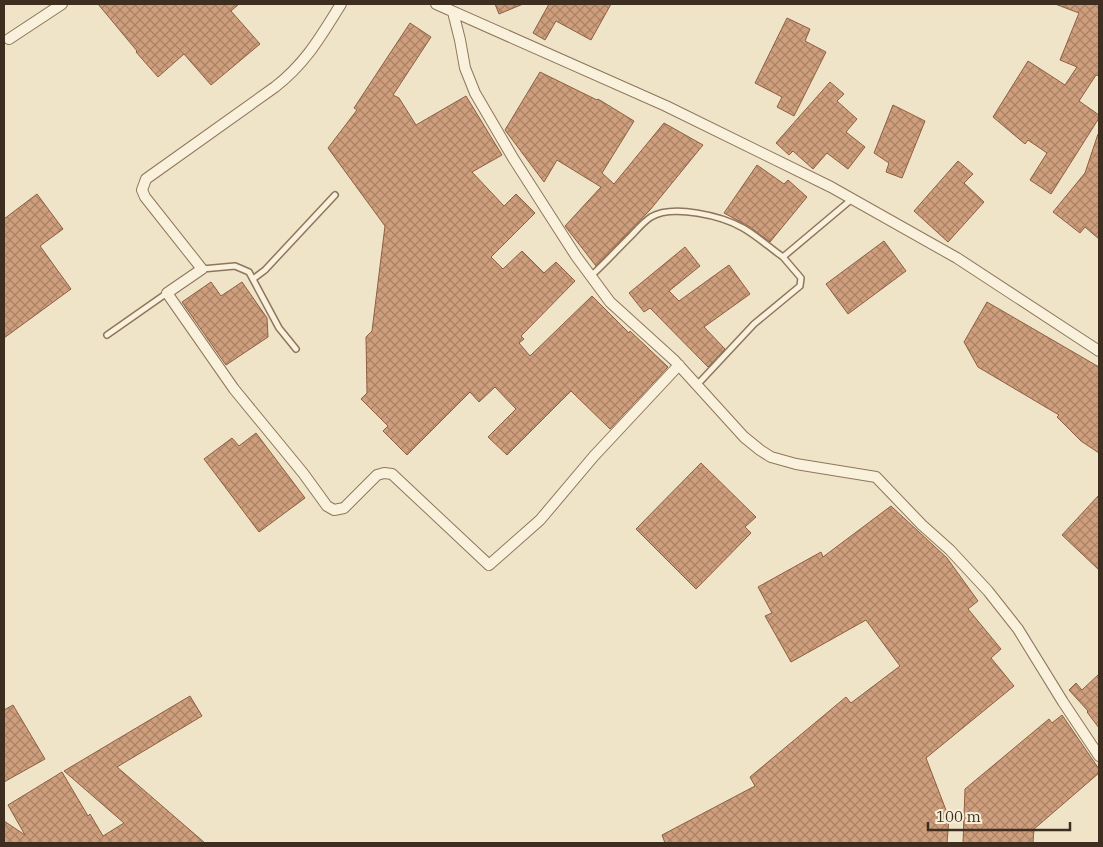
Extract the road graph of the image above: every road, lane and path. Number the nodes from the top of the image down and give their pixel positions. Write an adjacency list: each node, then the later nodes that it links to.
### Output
1 (62, 4): 5 (street)
2 (341, 4): 9 (street)
3 (436, 4): 4 (street)
4 (453, 12): 7 (street); 10 (street)
5 (9, 39)
6 (335, 195): 11 (lane)
7 (852, 199): 8 (lane); 15 (street)
8 (783, 257): 10 (lane); 17 (lane)
9 (202, 269): 11 (lane); 12 (street)
10 (591, 277): 16 (street)
11 (253, 279): 14 (lane)
12 (167, 293): 13 (lane); 16 (street)
13 (107, 334)
14 (296, 350)
15 (1099, 351)
16 (679, 365): 17 (street)
17 (698, 385): 18 (street)
18 (1099, 756)

